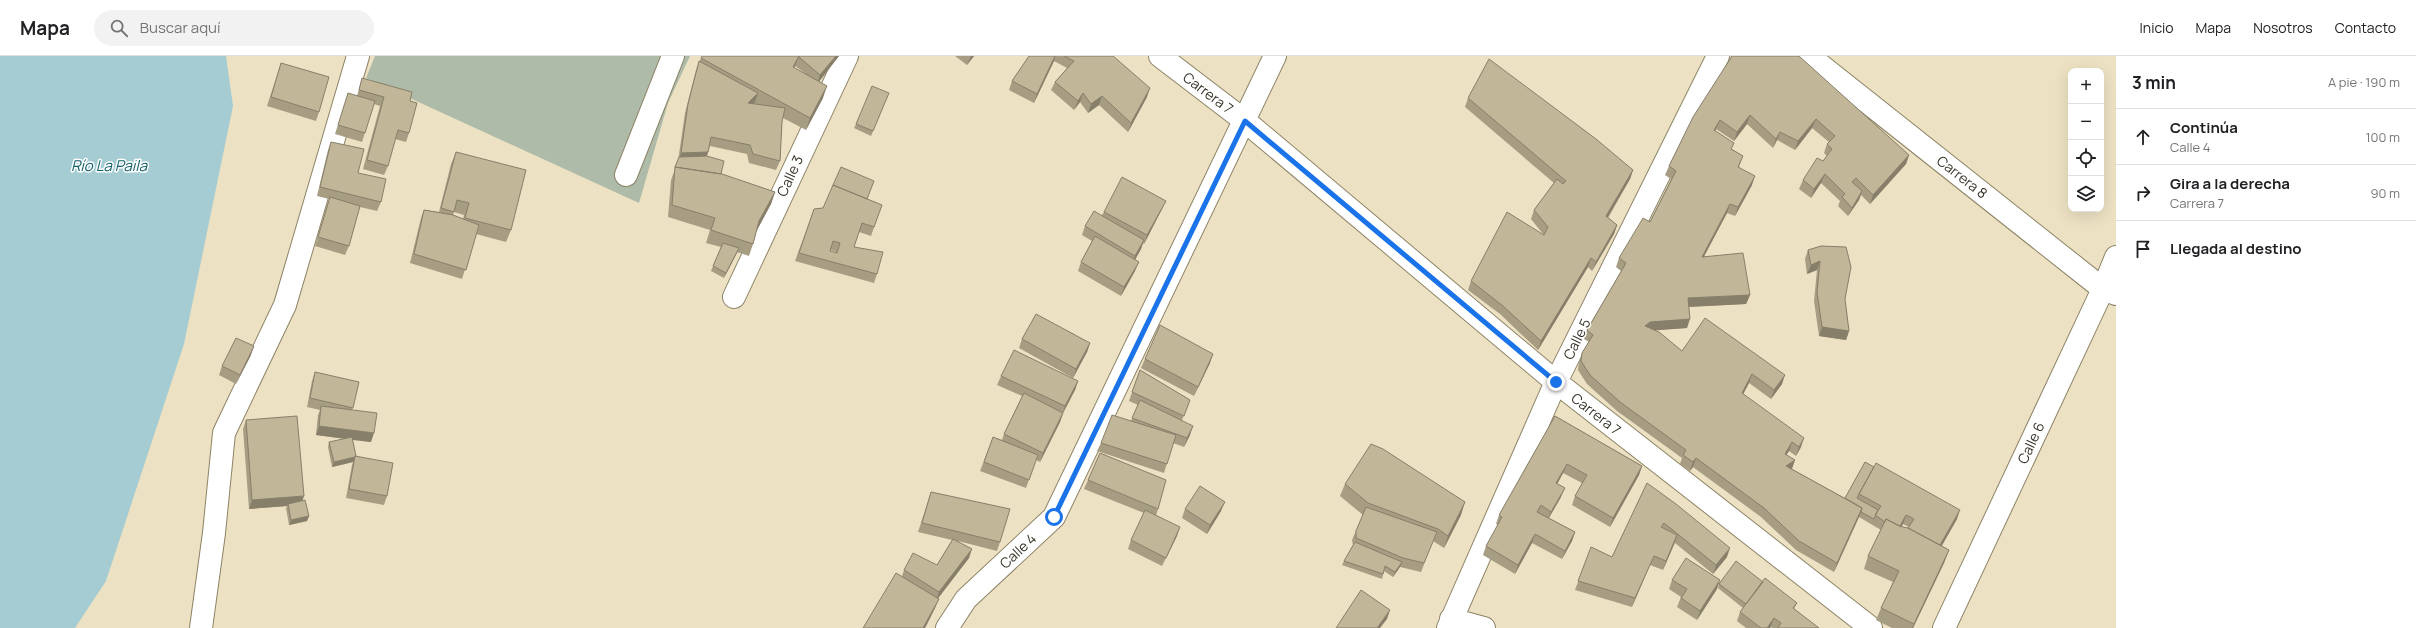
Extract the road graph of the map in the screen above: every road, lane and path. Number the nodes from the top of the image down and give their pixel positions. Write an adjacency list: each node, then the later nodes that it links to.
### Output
1 (358, 56): 15 (street)
2 (673, 56): 9 (street)
3 (847, 56): 12 (street, Calle 3)
4 (1160, 56): 8 (street, Carrera 7)
5 (1275, 56): 8 (street, Calle 4)
6 (1718, 56): 13 (street, Calle 5)
7 (1809, 56): 11 (street, Carrera 8)
8 (1245, 121): 13 (street, Carrera 7); 16 (street, Calle 4)
9 (626, 175)
10 (2116, 257): 11 (street, Calle 6)
11 (2110, 291): 19 (street, Calle 6)
12 (734, 297)
13 (1556, 382): 14 (street, Calle 5); 18 (street, Carrera 7)
14 (1450, 624): 17 (street)
15 (201, 628)
16 (947, 628)
17 (1484, 628)
18 (1871, 628)
19 (1944, 628)

